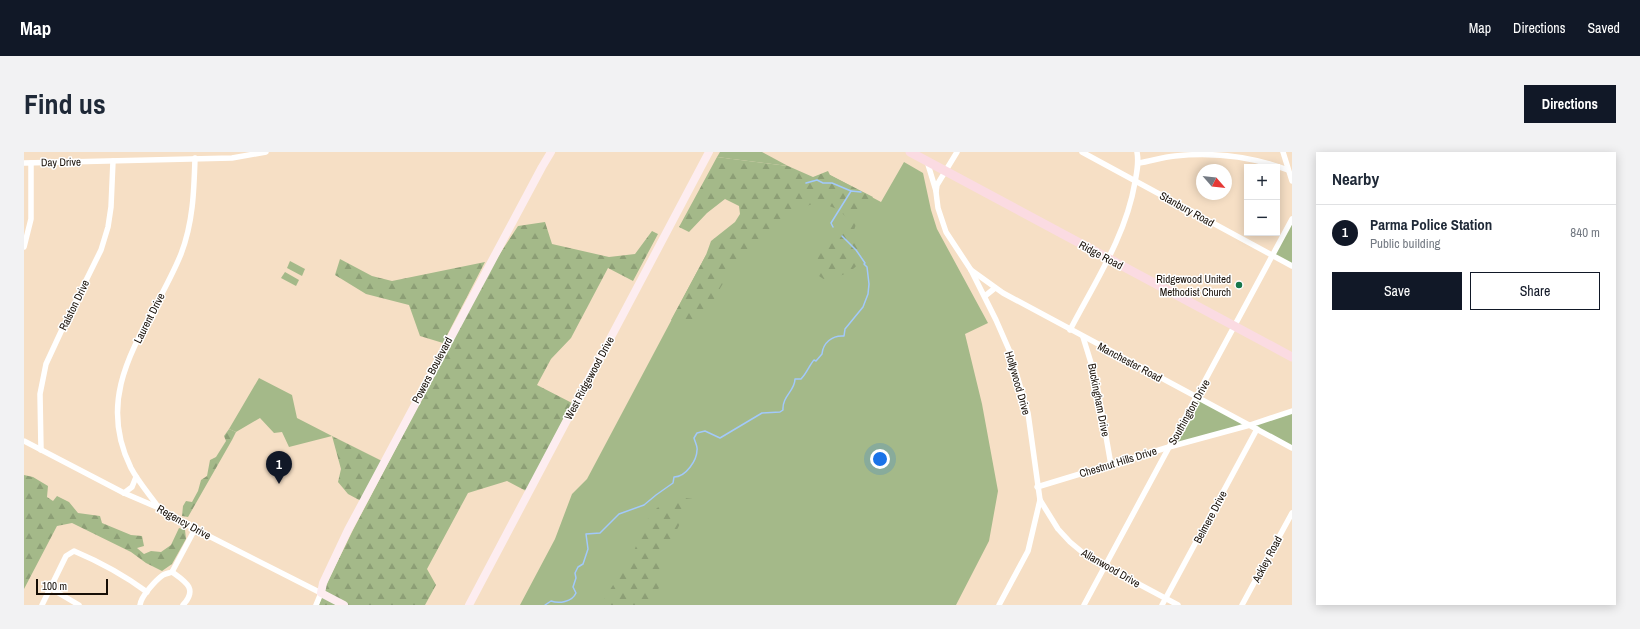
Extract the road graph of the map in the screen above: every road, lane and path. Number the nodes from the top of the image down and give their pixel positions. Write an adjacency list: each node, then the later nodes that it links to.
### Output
1 (266, 152): 9 (street, Day Drive)
2 (551, 152): 52 (street, Powers Boulevard)
3 (709, 152): 60 (street, West Ridgewood Drive)
4 (910, 152): 11 (main road, Ridge Road)
5 (957, 152): 16 (street)
6 (1082, 152): 17 (street, Stanbury Road)
7 (1137, 152): 14 (street)
8 (1283, 152): 15 (street)
9 (195, 158): 10 (street, Day Drive); 41 (street, Laurent Drive)
10 (113, 161): 13 (street, Day Drive); 39 (street, Ralston Drive)
11 (927, 161): 16 (main road, Ridge Road); 19 (street, Hollywood Drive)
12 (24, 163): 13 (street, Day Drive)
13 (31, 163): 21 (street)
14 (1139, 163): 15 (street); 17 (street)
15 (1288, 170): 18 (street)
16 (946, 171): 19 (street); 23 (main road, Ridge Road)
17 (1136, 181): 22 (street, Stanbury Road); 23 (street)
18 (1292, 181)
19 (936, 192): 25 (street, Hollywood Drive)
20 (1292, 218): 22 (street, Southington Drive)
21 (24, 247)
22 (1272, 255): 24 (street, Stanbury Road); 28 (street, Southington Drive)
23 (1108, 259): 28 (main road, Ridge Road); 29 (street)
24 (1292, 266)
25 (971, 270): 26 (street, Manchester Road); 27 (street, Hollywood Drive)
26 (995, 288): 27 (street); 29 (street, Manchester Road)
27 (985, 296): 42 (street, Hollywood Drive)
28 (1234, 326): 31 (main road, Ridge Road); 32 (street, Southington Drive)
29 (1070, 330): 30 (street, Manchester Road)
30 (1083, 337): 32 (street, Manchester Road); 40 (street, Buckingham Drive)
31 (1292, 357)
32 (1197, 397): 34 (street, Manchester Road); 37 (street, Southington Drive)
33 (1292, 411): 34 (street, Chestnut Hills Drive)
34 (1250, 425): 35 (street, Manchester Road); 37 (street, Chestnut Hills Drive)
35 (1257, 429): 38 (street, Manchester Road); 53 (street, Belmere Drive)
36 (24, 441): 39 (street, Regency Drive)
37 (1169, 447): 40 (street, Chestnut Hills Drive); 48 (street, Southington Drive)
38 (1292, 448)
39 (41, 450): 43 (street, Regency Drive)
40 (1111, 465): 42 (street, Chestnut Hills Drive)
41 (136, 477): 43 (street); 45 (street, Laurent Drive)
42 (1037, 487): 44 (street, Hollywood Drive)
43 (124, 493): 45 (street, Regency Drive)
44 (1040, 500): 48 (street, Allanwood Drive); 61 (street, Hollywood Drive)
45 (159, 508): 47 (street, Regency Drive)
46 (1292, 513): 65 (street, Ackley Road)
47 (195, 529): 49 (street); 52 (street, Regency Drive)
48 (1105, 566): 53 (street, Allanwood Drive); 62 (street, Southington Drive)
49 (172, 572): 51 (street); 57 (street)
50 (50, 588): 51 (street); 54 (street); 55 (street)
51 (147, 592): 56 (street)
52 (321, 593): 58 (street); 59 (street, Regency Drive)
53 (1166, 598): 63 (street, Belmere Drive); 64 (street, Allanwood Drive)
54 (42, 605)
55 (79, 605)
56 (140, 605)
57 (183, 605)
58 (316, 605)
59 (344, 605)
60 (469, 605)
61 (1000, 605)
62 (1084, 605)
63 (1162, 605)
64 (1178, 605)
65 (1242, 605)

